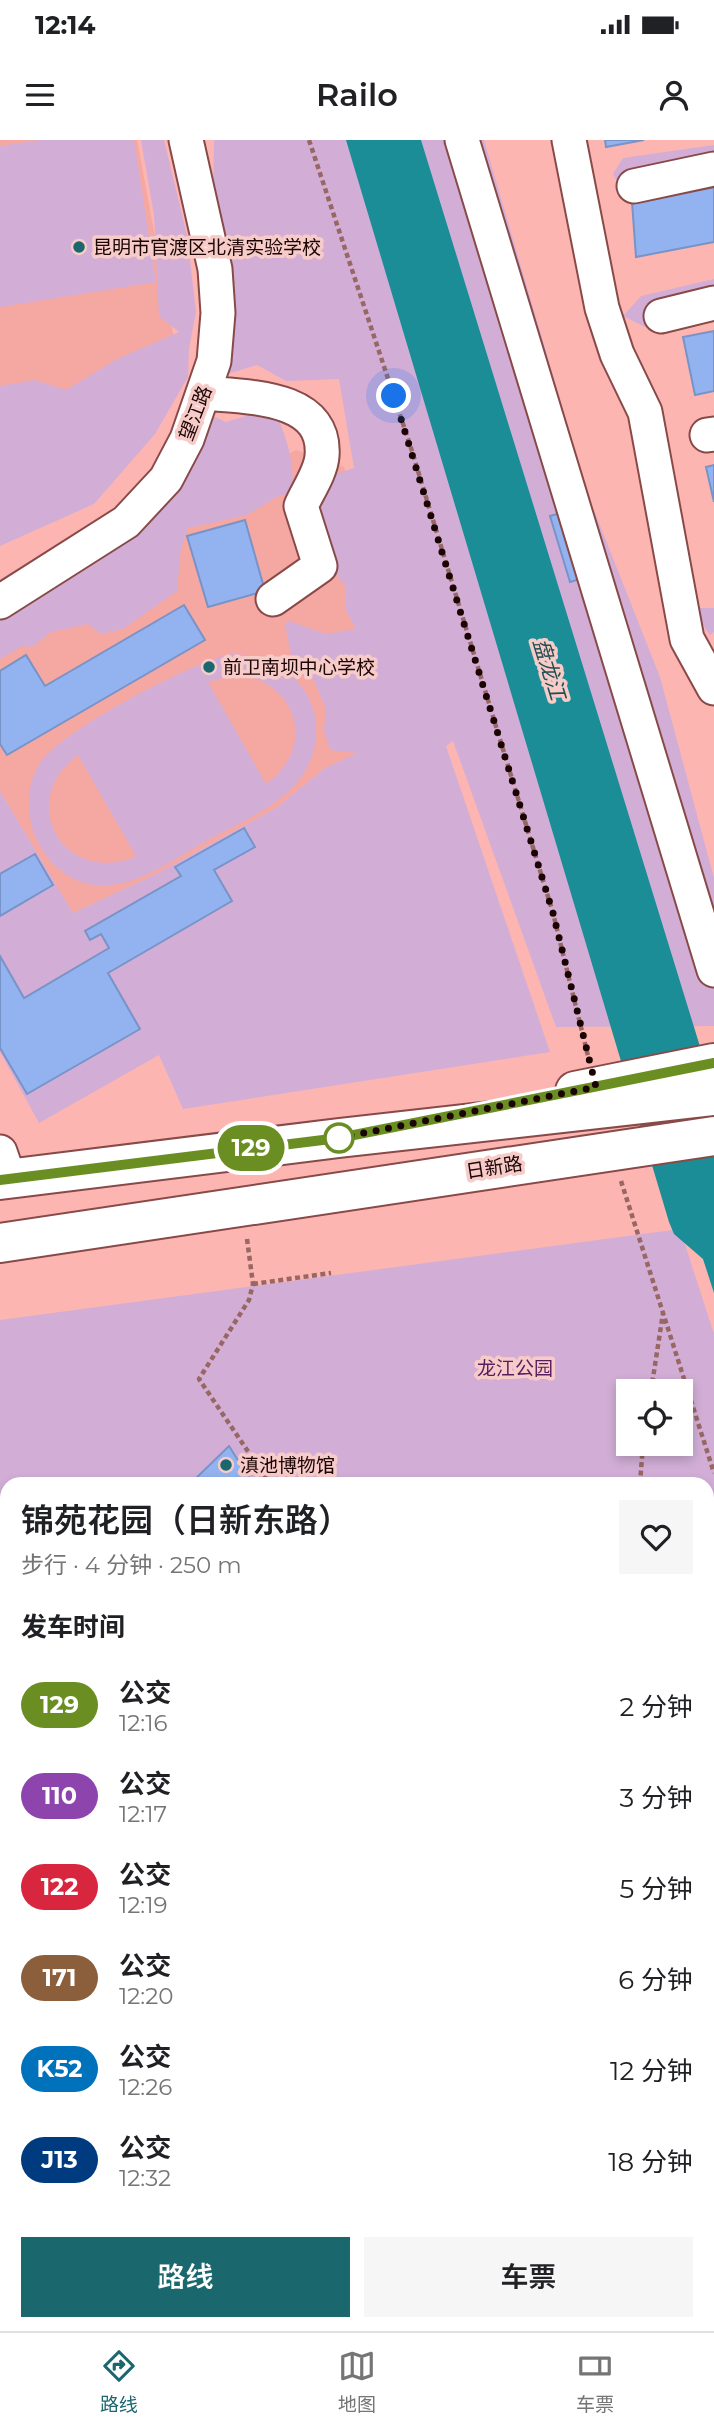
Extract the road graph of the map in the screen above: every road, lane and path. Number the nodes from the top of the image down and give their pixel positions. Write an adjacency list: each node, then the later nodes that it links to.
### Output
1 (186, 140): 9 (street, 望江路)
2 (309, 140): 15 (path)
3 (462, 140): 13 (street)
4 (569, 140): 12 (street)
5 (714, 169): 6 (street)
6 (634, 186)
7 (714, 303): 8 (street)
8 (661, 316)
9 (203, 393): 10 (street); 11 (street, 望江路)
10 (273, 599)
11 (0, 603)
12 (714, 688)
13 (714, 970)
14 (714, 1063): 15 (main road)
15 (605, 1094): 16 (main road); 20 (main road)
16 (714, 1097)
17 (714, 1136): 19 (main road, 日新路)
18 (714, 1157): 19 (main road, 日新路)
19 (618, 1158): 21 (main road, 日新路); 25 (path)
20 (3, 1170)
21 (258, 1203): 22 (main road, 日新路); 24 (path)
22 (0, 1243)
23 (331, 1273): 24 (path)
24 (253, 1284): 29 (path)
25 (663, 1312): 26 (path); 28 (path)
26 (653, 1379)
27 (642, 1456): 30 (path)
28 (714, 1473)
29 (265, 1477)
30 (641, 1477)

